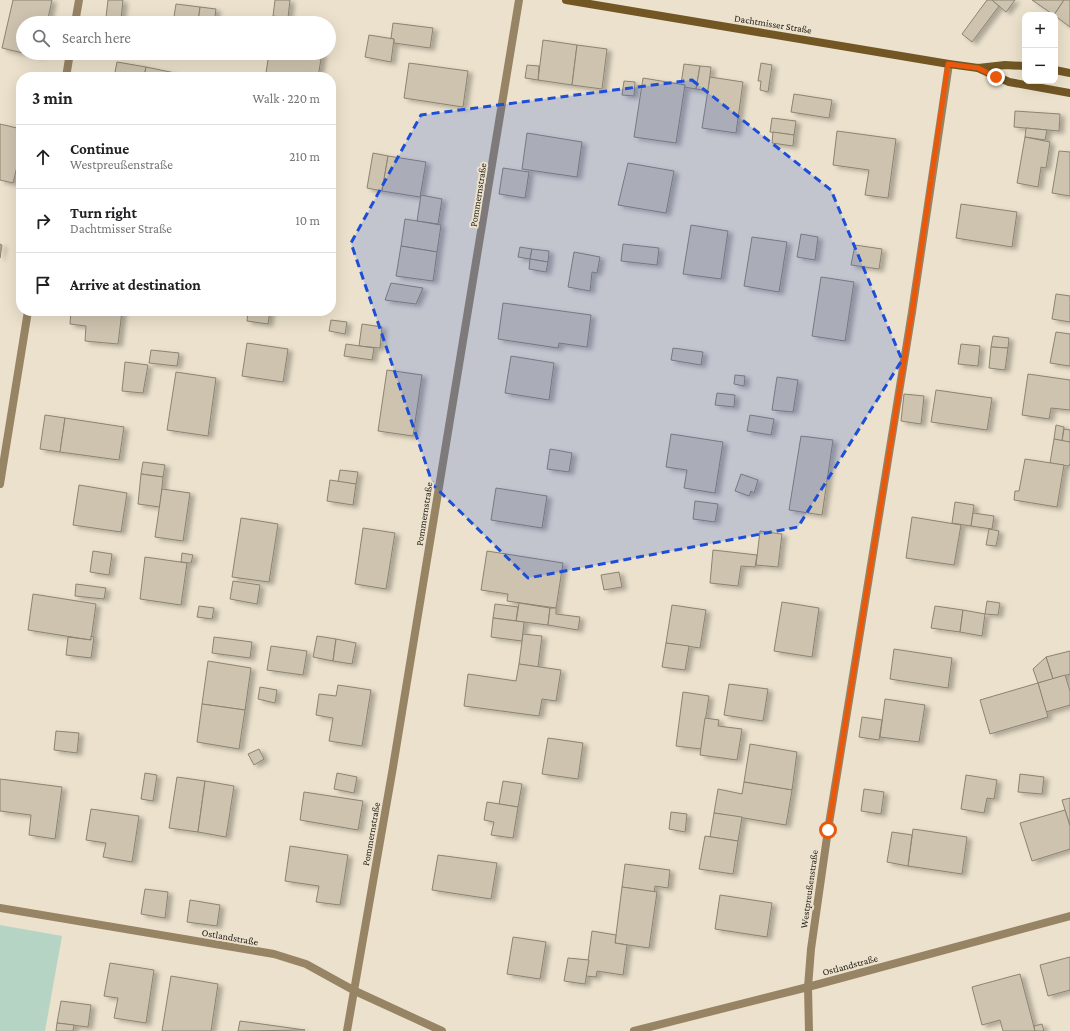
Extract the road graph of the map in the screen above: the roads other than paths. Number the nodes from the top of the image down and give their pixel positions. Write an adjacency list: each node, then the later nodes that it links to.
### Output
1 (79, 0): 4 (street)
2 (519, 0): 18 (street, Pommernstraße)
3 (566, 0): 6 (street, Dachtmisser Straße)
4 (76, 16)
5 (69, 60): 10 (street)
6 (948, 64): 8 (street, Dachtmisser Straße); 17 (street, Westpreußenstraße)
7 (1022, 66): 8 (street, Dachtmisser Straße)
8 (978, 68): 12 (street, Dachtmisser Straße)
9 (1058, 71): 11 (street)
10 (67, 72)
11 (1070, 73)
12 (1070, 92)
13 (27, 316): 14 (street)
14 (0, 484)
15 (0, 908): 18 (street, Ostlandstraße)
16 (1070, 916): 17 (street, Ostlandstraße)
17 (808, 987): 21 (street, Ostlandstraße); 22 (street, Westpreußenstraße)
18 (355, 991): 19 (street, Pommernstraße); 20 (street, Ostlandstraße)
19 (347, 1031)
20 (442, 1031)
21 (634, 1031)
22 (809, 1031)

